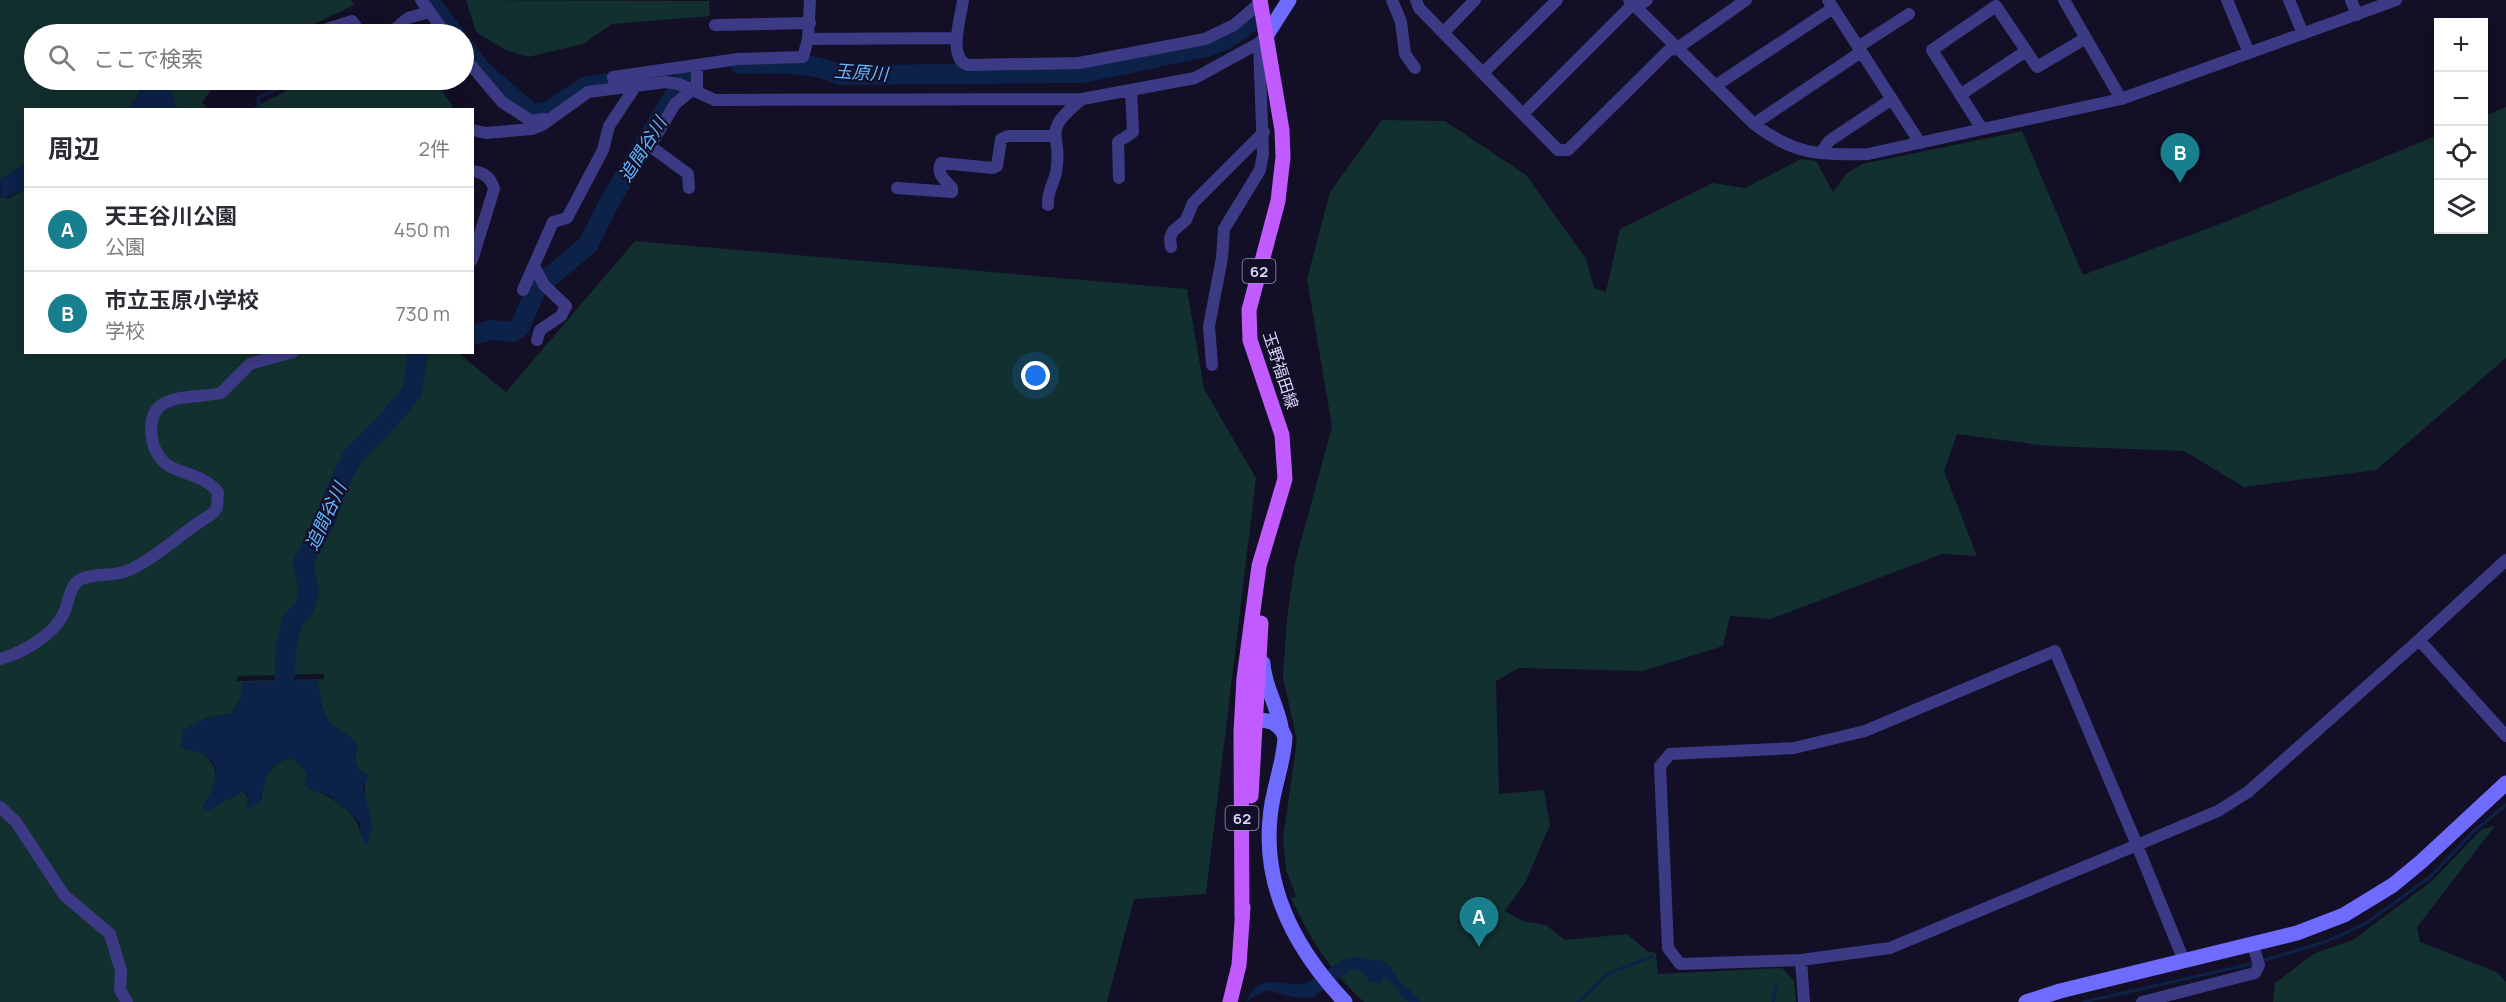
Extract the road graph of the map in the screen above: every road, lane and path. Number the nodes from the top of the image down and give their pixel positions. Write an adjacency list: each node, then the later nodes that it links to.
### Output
1 (421, 0): 18 (street)
2 (810, 0): 21 (street)
3 (963, 0): 27 (street)
4 (1289, 0): 28 (street)
5 (1392, 0): 35 (street)
6 (1416, 0): 25 (street)
7 (1475, 0): 25 (street)
8 (1557, 0): 38 (street)
9 (1746, 0): 31 (street)
10 (2064, 0): 29 (street)
11 (2227, 0): 34 (street)
12 (2289, 0): 26 (street)
13 (2351, 0): 20 (street)
14 (2396, 0): 20 (street)
15 (1260, 1): 27 (street); 28 (main road, 玉野福田線 / 62)
16 (1637, 3): 31 (street); 47 (street)
17 (1830, 4): 32 (street); 40 (street)
18 (429, 12): 22 (street); 23 (street)
19 (1909, 14): 32 (street)
20 (2357, 15): 26 (street)
21 (810, 23): 24 (street); 30 (street)
22 (401, 24)
23 (438, 24)
24 (715, 25)
25 (1443, 33): 38 (street)
26 (2303, 34): 34 (street)
27 (957, 38): 30 (street)
28 (1263, 38): 42 (street); 52 (street); 68 (main road, 玉野福田線 / 62)
29 (2086, 38): 33 (street); 46 (street)
30 (808, 39): 37 (street)
31 (1676, 49): 40 (street); 47 (street)
32 (1860, 49): 45 (street); 49 (street)
33 (2026, 51): 43 (street); 43 (street)
34 (2249, 53): 46 (street)
35 (1415, 68)
36 (474, 69): 48 (street)
37 (697, 69): 39 (street); 41 (street)
38 (1483, 73): 47 (street)
39 (642, 79): 41 (street); 48 (street); 63 (street)
40 (1715, 86): 49 (street)
41 (686, 87): 44 (street); 58 (street)
42 (1131, 90): 44 (street); 57 (street)
43 (1960, 95): 50 (street)
44 (1082, 99): 53 (street)
45 (1892, 99): 54 (street); 55 (street)
46 (2121, 99): 50 (street)
47 (1523, 114)
48 (553, 116): 51 (street)
49 (1755, 124): 55 (street)
50 (1982, 129): 54 (street)
51 (474, 130)
52 (1264, 132): 61 (street); 67 (street)
53 (1054, 136): 59 (street); 60 (street)
54 (1920, 143): 55 (street)
55 (1821, 153)
56 (474, 172): 62 (street)
57 (1119, 178)
58 (689, 188)
59 (897, 188)
60 (1048, 205)
61 (1171, 247)
62 (474, 254)
63 (534, 266): 64 (street); 65 (street)
64 (523, 290)
65 (537, 340)
66 (286, 354): 72 (street)
67 (1212, 365)
68 (1268, 538): 70 (main road, 玉野福田線 / 62); 73 (main road, 玉野福田線 / 62)
69 (2506, 560): 71 (street)
70 (1261, 612): 73 (main road, 玉野福田線 / 62); 74 (street)
71 (2419, 640): 75 (street); 78 (street)
72 (0, 659)
73 (1248, 719): 74 (street); 83 (main road, 玉野福田線 / 62)
74 (1281, 727): 84 (street)
75 (2506, 736)
76 (2506, 783): 79 (street)
77 (0, 807): 82 (street)
78 (2137, 845): 80 (street); 80 (street); 81 (street)
79 (2256, 956): 81 (street); 87 (street)
80 (1801, 960): 85 (street)
81 (2184, 961): 86 (street)
82 (127, 1002)
83 (1230, 1002)
84 (1345, 1002)
85 (1804, 1002)
86 (2026, 1002)
87 (2142, 1002)

